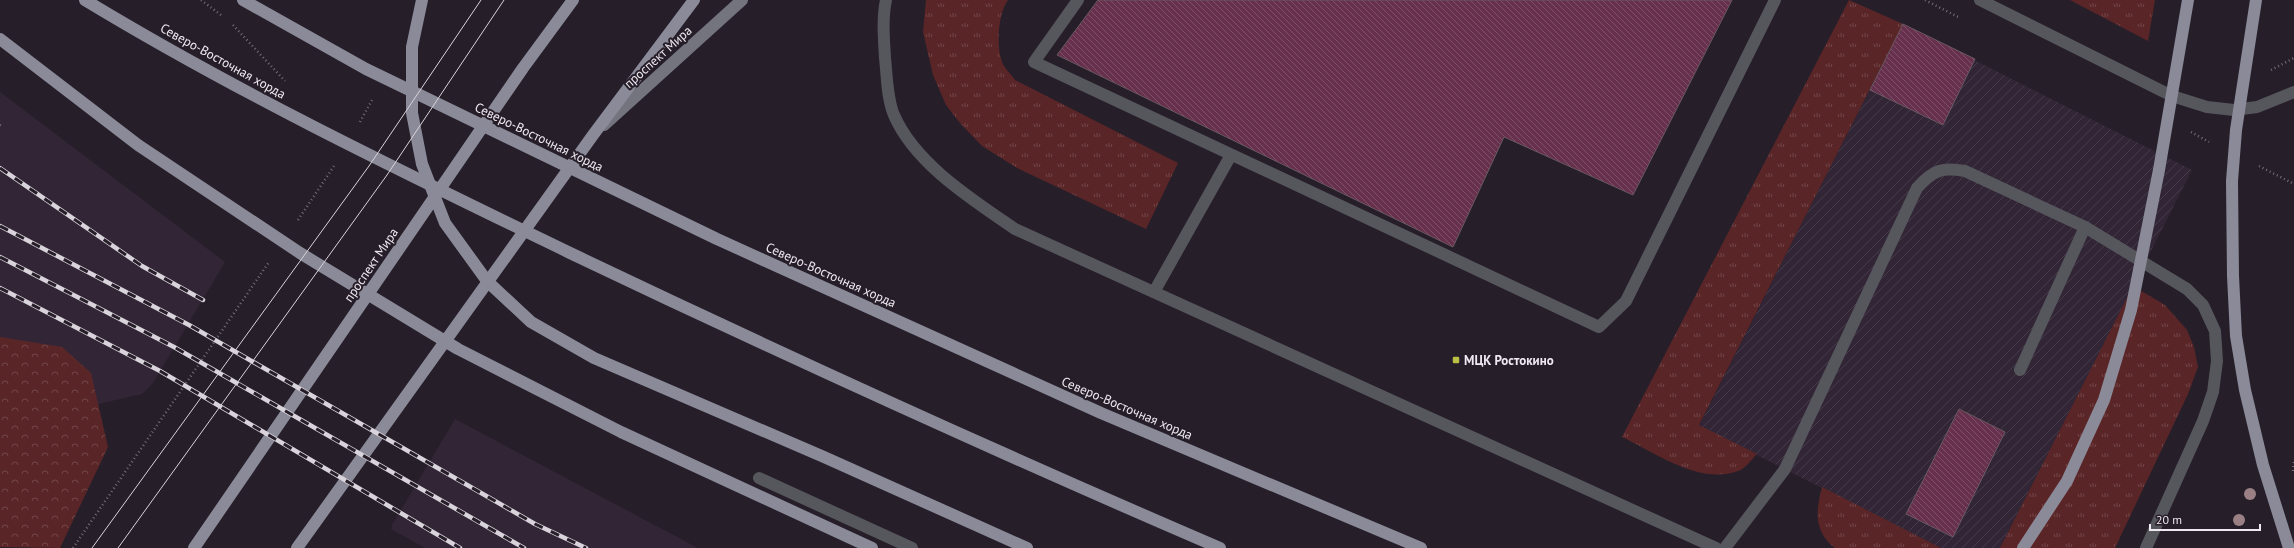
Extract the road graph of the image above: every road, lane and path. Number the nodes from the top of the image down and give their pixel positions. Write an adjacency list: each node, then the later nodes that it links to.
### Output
1 (85, 0): 28 (main road, Северо-Восточная хорда)
2 (243, 0): 29 (main road, Северо-Восточная хорда)
3 (422, 0): 27 (main road)
4 (573, 0): 23 (main road, проспект Мира)
5 (694, 0): 15 (main road, проспект Мира)
6 (742, 0): 15 (main road, проспект Мира)
7 (886, 0): 19 (street)
8 (1078, 0): 16 (street)
9 (1775, 0): 16 (street)
10 (1980, 0): 14 (street)
11 (2188, 0): 32 (main road)
12 (2256, 0): 34 (main road)
13 (0, 39): 25 (main road)
14 (2294, 92)
15 (593, 135): 24 (main road, проспект Мира)
16 (1231, 155): 19 (street)
17 (2085, 227): 20 (street); 31 (street); 33 (street)
18 (251, 289): 22 (path)
19 (1154, 292): 30 (street)
20 (2020, 370)
21 (758, 478): 26 (street)
22 (73, 548)
23 (194, 548)
24 (297, 548)
25 (872, 548)
26 (912, 548)
27 (1026, 548)
28 (1220, 548)
29 (1421, 548)
30 (1716, 548)
31 (1725, 548)
32 (2024, 548)
33 (2146, 548)
34 (2289, 548)

